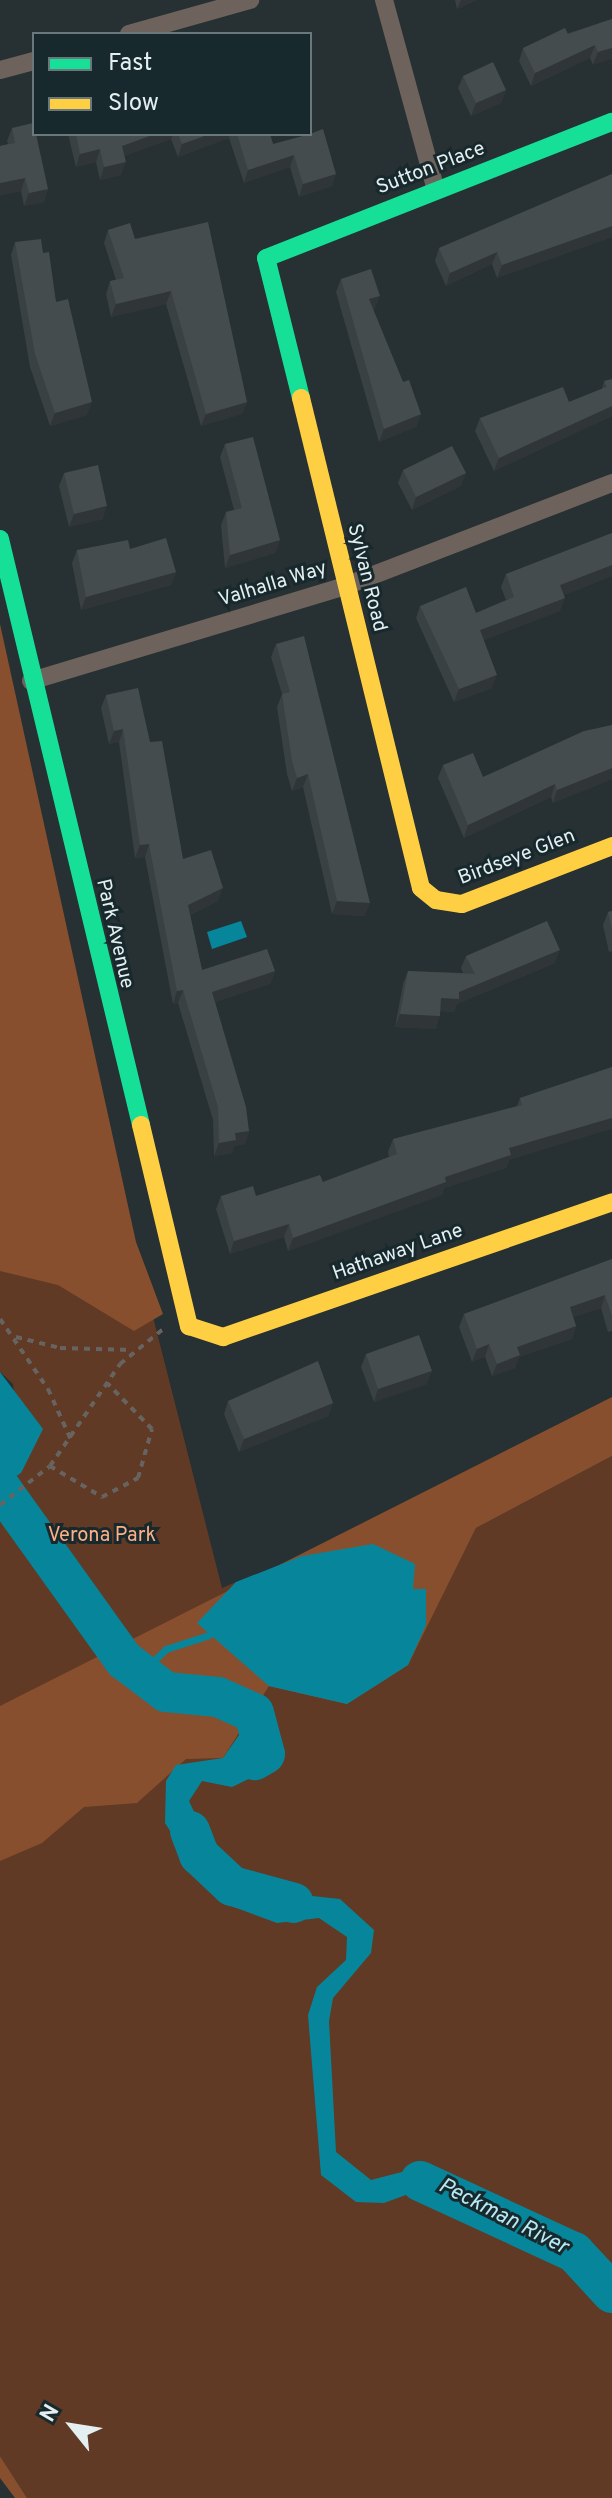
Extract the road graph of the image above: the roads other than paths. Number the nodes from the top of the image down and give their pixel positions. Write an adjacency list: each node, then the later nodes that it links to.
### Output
1 (250, 0): 3 (street)
2 (384, 0): 7 (street)
3 (136, 32)
4 (32, 62): 5 (street)
5 (0, 70)
6 (612, 122): 7 (street, Sutton Place)
7 (436, 190): 8 (street, Sutton Place)
8 (266, 258): 11 (street, Sylvan Road)
9 (612, 483): 11 (street, Valhalla Way)
10 (0, 539): 12 (street, Park Avenue)
11 (345, 586): 12 (street, Valhalla Way); 14 (street, Sylvan Road)
12 (31, 681): 16 (street, Park Avenue)
13 (612, 846): 14 (street, Birdseye Glen)
14 (436, 900)
15 (612, 1202): 16 (street, Hathaway Lane)
16 (198, 1332)

